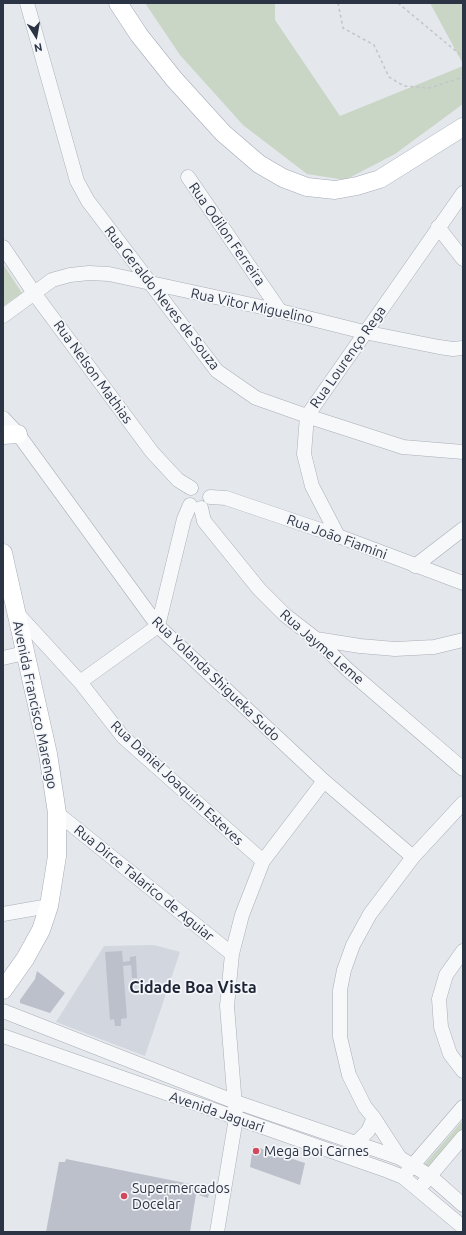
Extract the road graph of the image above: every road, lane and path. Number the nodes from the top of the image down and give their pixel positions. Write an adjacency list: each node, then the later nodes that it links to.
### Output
1 (27, 3): 13 (street, Rua Geraldo Neves de Souza)
2 (118, 3): 7 (main road)
3 (338, 3): 6 (path)
4 (398, 3): 5 (path)
5 (463, 57)
6 (463, 77)
7 (463, 127)
8 (188, 177): 15 (street, Rua Odilon Ferreira)
9 (463, 193): 10 (street, Rua Lourenço Rega)
10 (438, 227): 12 (street); 17 (street, Rua Lourenço Rega)
11 (3, 247): 14 (street, Rua Nelson Mathias)
12 (463, 258)
13 (151, 283): 14 (street, Rua Vitor Miguelino); 15 (street, Rua Vitor Miguelino); 19 (street, Rua Geraldo Neves de Souza)
14 (34, 292): 16 (street, Rua Vitor Miguelino); 23 (street, Rua Nelson Mathias)
15 (280, 311): 17 (street, Rua Vitor Miguelino)
16 (3, 316)
17 (364, 332): 18 (street, Rua Vitor Miguelino); 19 (street, Rua Lourenço Rega)
18 (463, 348)
19 (307, 416): 22 (street, Rua Geraldo Neves de Souza); 26 (street, Rua Lourenço Rega)
20 (3, 418): 21 (street, Rua Yolanda Shigueka Sudo)
21 (10, 434): 31 (street, Rua Yolanda Shigueka Sudo)
22 (463, 452)
23 (191, 488): 24 (street); 24 (street)
24 (200, 503): 26 (street, Rua João Fiamini); 31 (street); 32 (street, Rua Jayme Leme)
25 (463, 529): 28 (street)
26 (338, 536): 28 (street, Rua João Fiamini)
27 (3, 553): 30 (main road, Avenida Francisco Marengo)
28 (415, 566): 29 (street, Rua João Fiamini)
29 (463, 583)
30 (15, 612): 34 (main road, Avenida Francisco Marengo); 36 (street, Rua Daniel Joaquim Esteves)
31 (158, 626): 36 (street); 38 (street, Rua Yolanda Shigueka Sudo)
32 (316, 639): 33 (street); 37 (street, Rua Jayme Leme)
33 (463, 640)
34 (24, 653): 35 (street); 40 (main road, Avenida Francisco Marengo)
35 (3, 658)
36 (80, 682): 42 (street, Rua Daniel Joaquim Esteves)
37 (463, 769)
38 (324, 781): 41 (street, Rua Yolanda Shigueka Sudo); 42 (street)
39 (463, 803): 41 (street)
40 (57, 813): 43 (main road, Avenida Francisco Marengo); 46 (street, Rua Dirce Talarico de Aguiar)
41 (413, 857): 54 (street)
42 (263, 861): 46 (street)
43 (49, 906): 44 (street); 47 (main road, Avenida Francisco Marengo)
44 (3, 914)
45 (463, 951): 50 (street)
46 (232, 954): 51 (street)
47 (3, 990)
48 (3, 1011): 51 (street, Avenida Jaguari)
49 (3, 1036): 53 (street, Avenida Jaguari)
50 (463, 1071)
51 (233, 1101): 53 (street); 56 (street, Avenida Jaguari)
52 (463, 1107): 58 (street)
53 (236, 1118): 60 (street, Avenida Jaguari); 64 (street)
54 (374, 1118): 56 (street); 57 (street)
55 (463, 1137): 59 (street)
56 (356, 1143): 57 (street, Avenida Jaguari)
57 (400, 1158): 58 (street, Avenida Jaguari)
58 (413, 1165): 59 (street, Avenida Jaguari); 60 (street)
59 (430, 1176): 61 (street); 62 (street, Avenida Jaguari)
60 (403, 1177): 61 (street, Avenida Jaguari)
61 (419, 1189): 63 (street, Avenida Jaguari)
62 (463, 1205)
63 (463, 1228)
64 (217, 1232)

